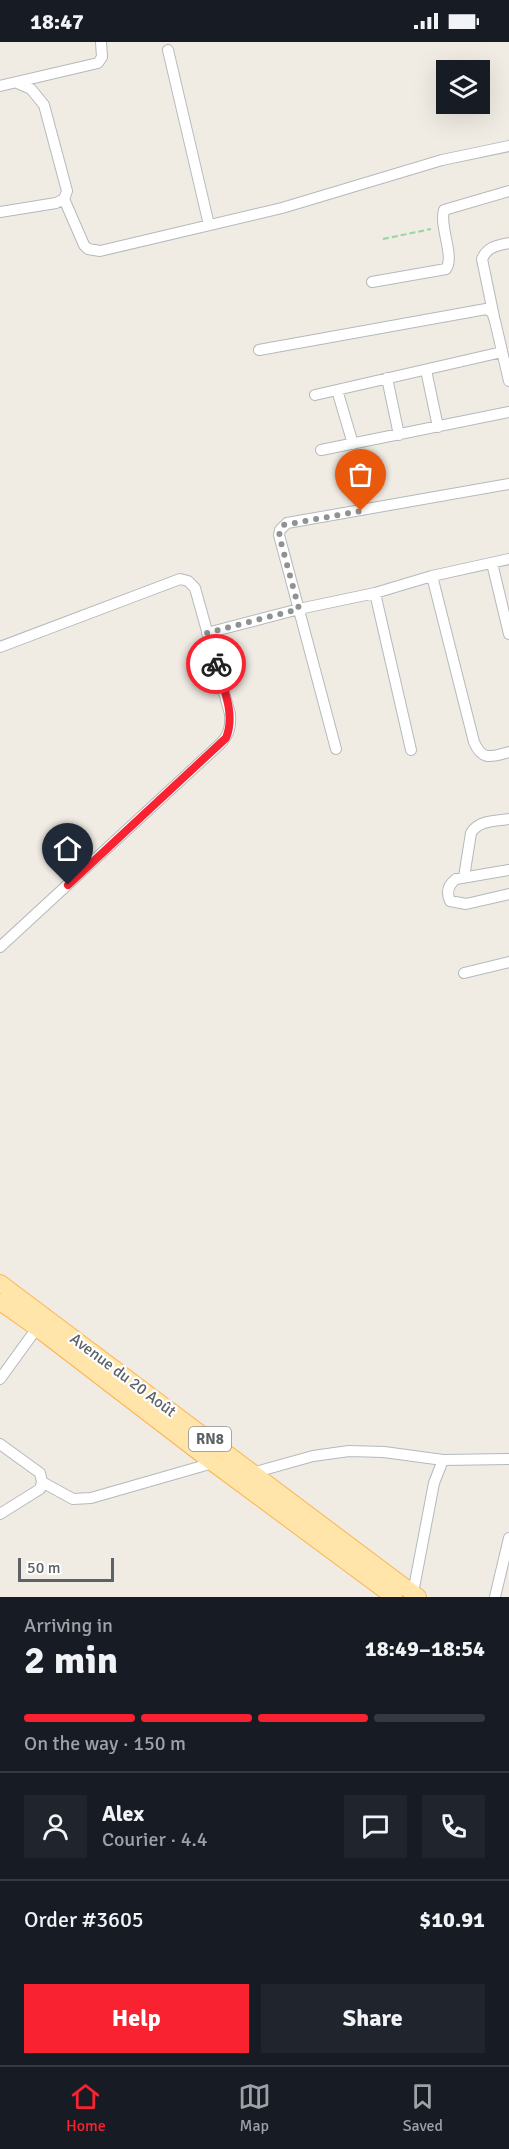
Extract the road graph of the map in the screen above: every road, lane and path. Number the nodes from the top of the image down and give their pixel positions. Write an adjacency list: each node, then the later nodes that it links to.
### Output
1 (101, 42): 3 (street)
2 (168, 50): 9 (street)
3 (17, 83): 4 (street); 7 (street)
4 (0, 86)
5 (509, 146): 9 (street)
6 (509, 191): 10 (street)
7 (64, 199): 8 (street); 9 (street)
8 (0, 212)
9 (209, 225)
10 (443, 227): 11 (path); 13 (street)
11 (383, 239)
12 (509, 243): 14 (street)
13 (372, 282)
14 (495, 321): 15 (street); 16 (street)
15 (260, 350)
16 (502, 352): 17 (street); 19 (street)
17 (426, 370): 18 (street); 23 (street)
18 (387, 378): 20 (street); 24 (street)
19 (509, 381)
20 (337, 390): 21 (street); 25 (street)
21 (315, 395)
22 (509, 412): 23 (street)
23 (438, 427): 24 (street)
24 (399, 435): 25 (street)
25 (353, 444): 26 (street)
26 (321, 450)
27 (509, 484): 32 (street)
28 (509, 559): 29 (street)
29 (492, 563): 30 (street); 34 (street)
30 (432, 576): 31 (street); 38 (street)
31 (375, 593): 32 (street); 37 (street)
32 (299, 609): 33 (street); 36 (street)
33 (207, 633): 35 (street); 43 (street)
34 (509, 634)
35 (0, 647)
36 (336, 749)
37 (411, 750)
38 (509, 752)
39 (509, 819): 41 (street)
40 (509, 870): 41 (street)
41 (464, 877): 42 (street)
42 (509, 894)
43 (0, 947)
44 (509, 962): 45 (street)
45 (464, 973)
46 (0, 1283): 54 (main road, Avenue du 20 Août / RN8)
47 (0, 1302): 48 (main road, Avenue du 20 Août / RN8)
48 (37, 1328): 49 (street); 53 (main road, Avenue du 20 Août / RN8)
49 (0, 1379)
50 (0, 1444): 55 (street)
51 (509, 1459): 52 (street)
52 (443, 1460): 54 (street); 59 (street)
53 (213, 1463): 55 (street); 60 (main road, Avenue du 20 Août / RN8)
54 (252, 1473): 59 (main road, Avenue du 20 Août / RN8)
55 (42, 1482): 56 (street)
56 (0, 1514)
57 (509, 1538): 58 (street)
58 (506, 1566): 61 (street)
59 (416, 1595)
60 (394, 1597)
61 (495, 1597)

